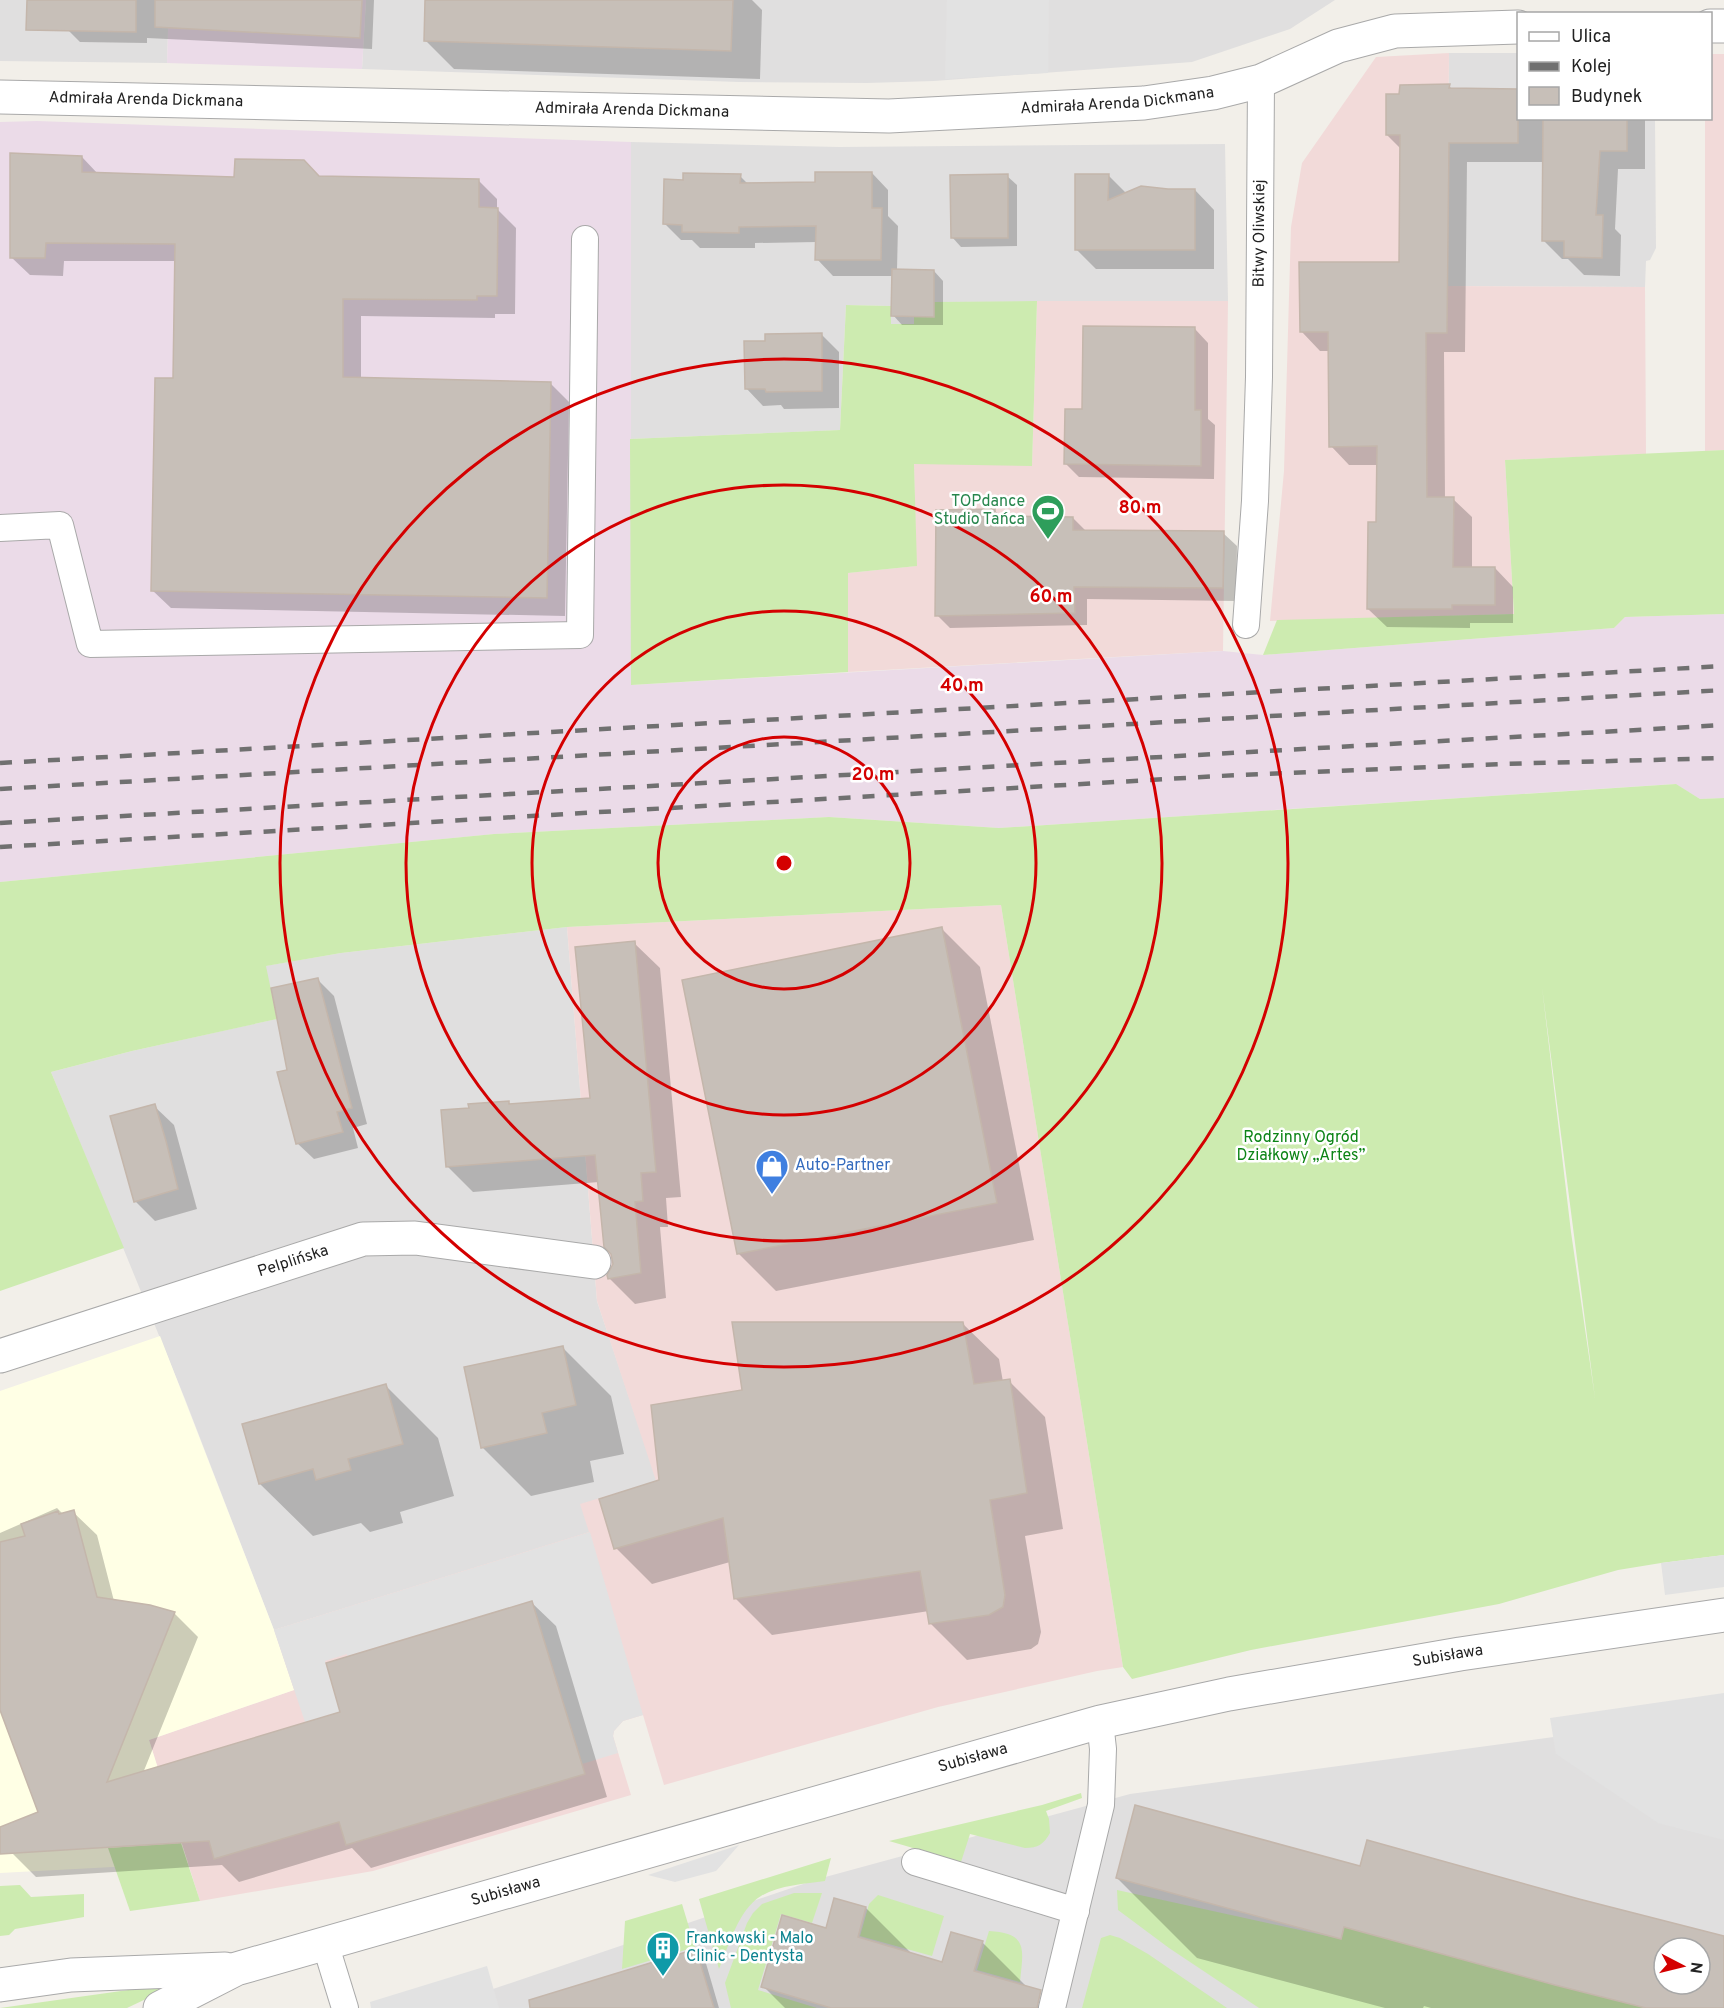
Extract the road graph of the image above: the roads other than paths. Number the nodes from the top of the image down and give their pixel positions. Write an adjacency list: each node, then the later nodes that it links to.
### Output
1 (1499, 18): 2 (street)
2 (1261, 81): 3 (street, Admirała Arenda Dickmana); 6 (lane, Bitwy Oliwskiej)
3 (0, 97)
4 (585, 239): 5 (lane)
5 (0, 528)
6 (1246, 625)
7 (594, 1262): 8 (street, Pelplińska)
8 (0, 1356)
9 (1724, 1615): 10 (street, Subisława)
10 (1100, 1722): 12 (lane); 13 (street, Subisława)
11 (915, 1862): 12 (lane)
12 (1076, 1911): 18 (lane)
13 (325, 1943): 14 (street, Subisława); 17 (lane)
14 (236, 1969): 15 (street, Subisława); 16 (street, Subisława)
15 (0, 1986)
16 (160, 2008)
17 (345, 2008)
18 (1052, 2008)

